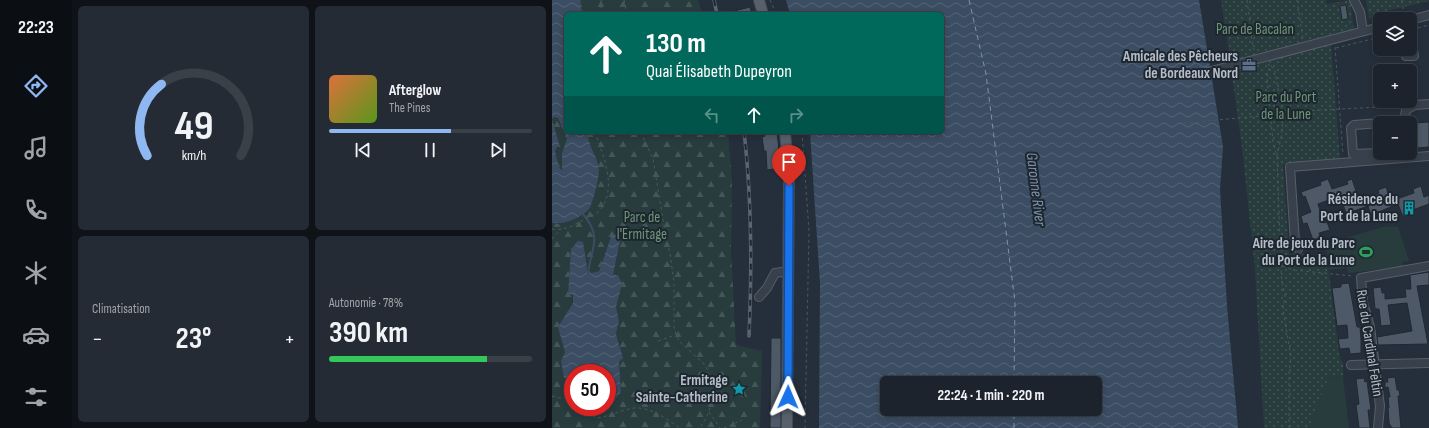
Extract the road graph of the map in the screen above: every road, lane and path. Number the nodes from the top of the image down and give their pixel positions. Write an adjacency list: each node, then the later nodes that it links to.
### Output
1 (601, 0): 9 (path)
2 (624, 0): 10 (path)
3 (759, 0): 11 (main road)
4 (770, 0): 12 (path)
5 (1247, 0): 24 (path)
6 (1297, 0): 22 (path)
7 (1354, 0): 19 (street)
8 (1402, 0): 13 (path)
9 (600, 12)
10 (627, 12)
11 (762, 12)
12 (775, 12)
13 (1404, 12)
14 (1429, 15): 15 (street)
15 (1417, 18)
16 (1429, 25): 17 (path)
17 (1417, 28)
18 (1373, 29): 19 (street)
19 (1363, 31): 20 (street)
20 (1333, 38): 22 (street); 23 (path)
21 (1373, 39): 23 (path)
22 (1304, 46): 24 (street)
23 (1335, 49): 31 (path)
24 (1263, 58): 25 (path); 27 (street)
25 (1271, 66): 33 (path); 34 (path)
26 (1185, 68): 28 (path)
27 (1200, 74): 28 (path)
28 (1187, 77): 29 (path)
29 (1192, 98)
30 (1429, 104): 32 (street)
31 (1340, 108): 32 (path); 33 (path); 47 (path)
32 (1406, 110): 35 (street)
33 (1282, 112): 43 (path)
34 (1271, 116): 36 (path); 43 (path)
35 (1405, 116)
36 (1184, 123)
37 (1373, 124): 42 (street)
38 (596, 134): 49 (path)
39 (642, 134): 57 (path)
40 (785, 134): 54 (main road)
41 (802, 134): 75 (path)
42 (1373, 153)
43 (1277, 156): 52 (path)
44 (1417, 156): 45 (street)
45 (1429, 156)
46 (1373, 160): 47 (street)
47 (1344, 163): 51 (street)
48 (552, 229): 49 (path)
49 (562, 229): 50 (path)
50 (552, 239)
51 (1298, 249)
52 (1283, 266): 55 (path); 76 (path)
53 (1429, 266): 55 (street, Rue du Cardinal Feltin)
54 (789, 271): 56 (street); 74 (main road)
55 (1361, 278): 61 (street, Rue du Cardinal Feltin)
56 (759, 297)
57 (676, 335): 58 (path); 64 (path)
58 (658, 341)
59 (1429, 363): 61 (street)
60 (1351, 365): 61 (street)
61 (1374, 365): 77 (street, Rue du Cardinal Feltin)
62 (552, 396): 63 (path)
63 (564, 397)
64 (709, 411): 71 (path); 72 (path)
65 (616, 413): 69 (path)
66 (591, 416): 67 (path)
67 (605, 416)
68 (742, 420): 73 (path)
69 (680, 428)
70 (697, 428): 71 (path)
71 (700, 428)
72 (720, 428)
73 (724, 428)
74 (787, 428)
75 (805, 428)
76 (1289, 428)
77 (1378, 428)

